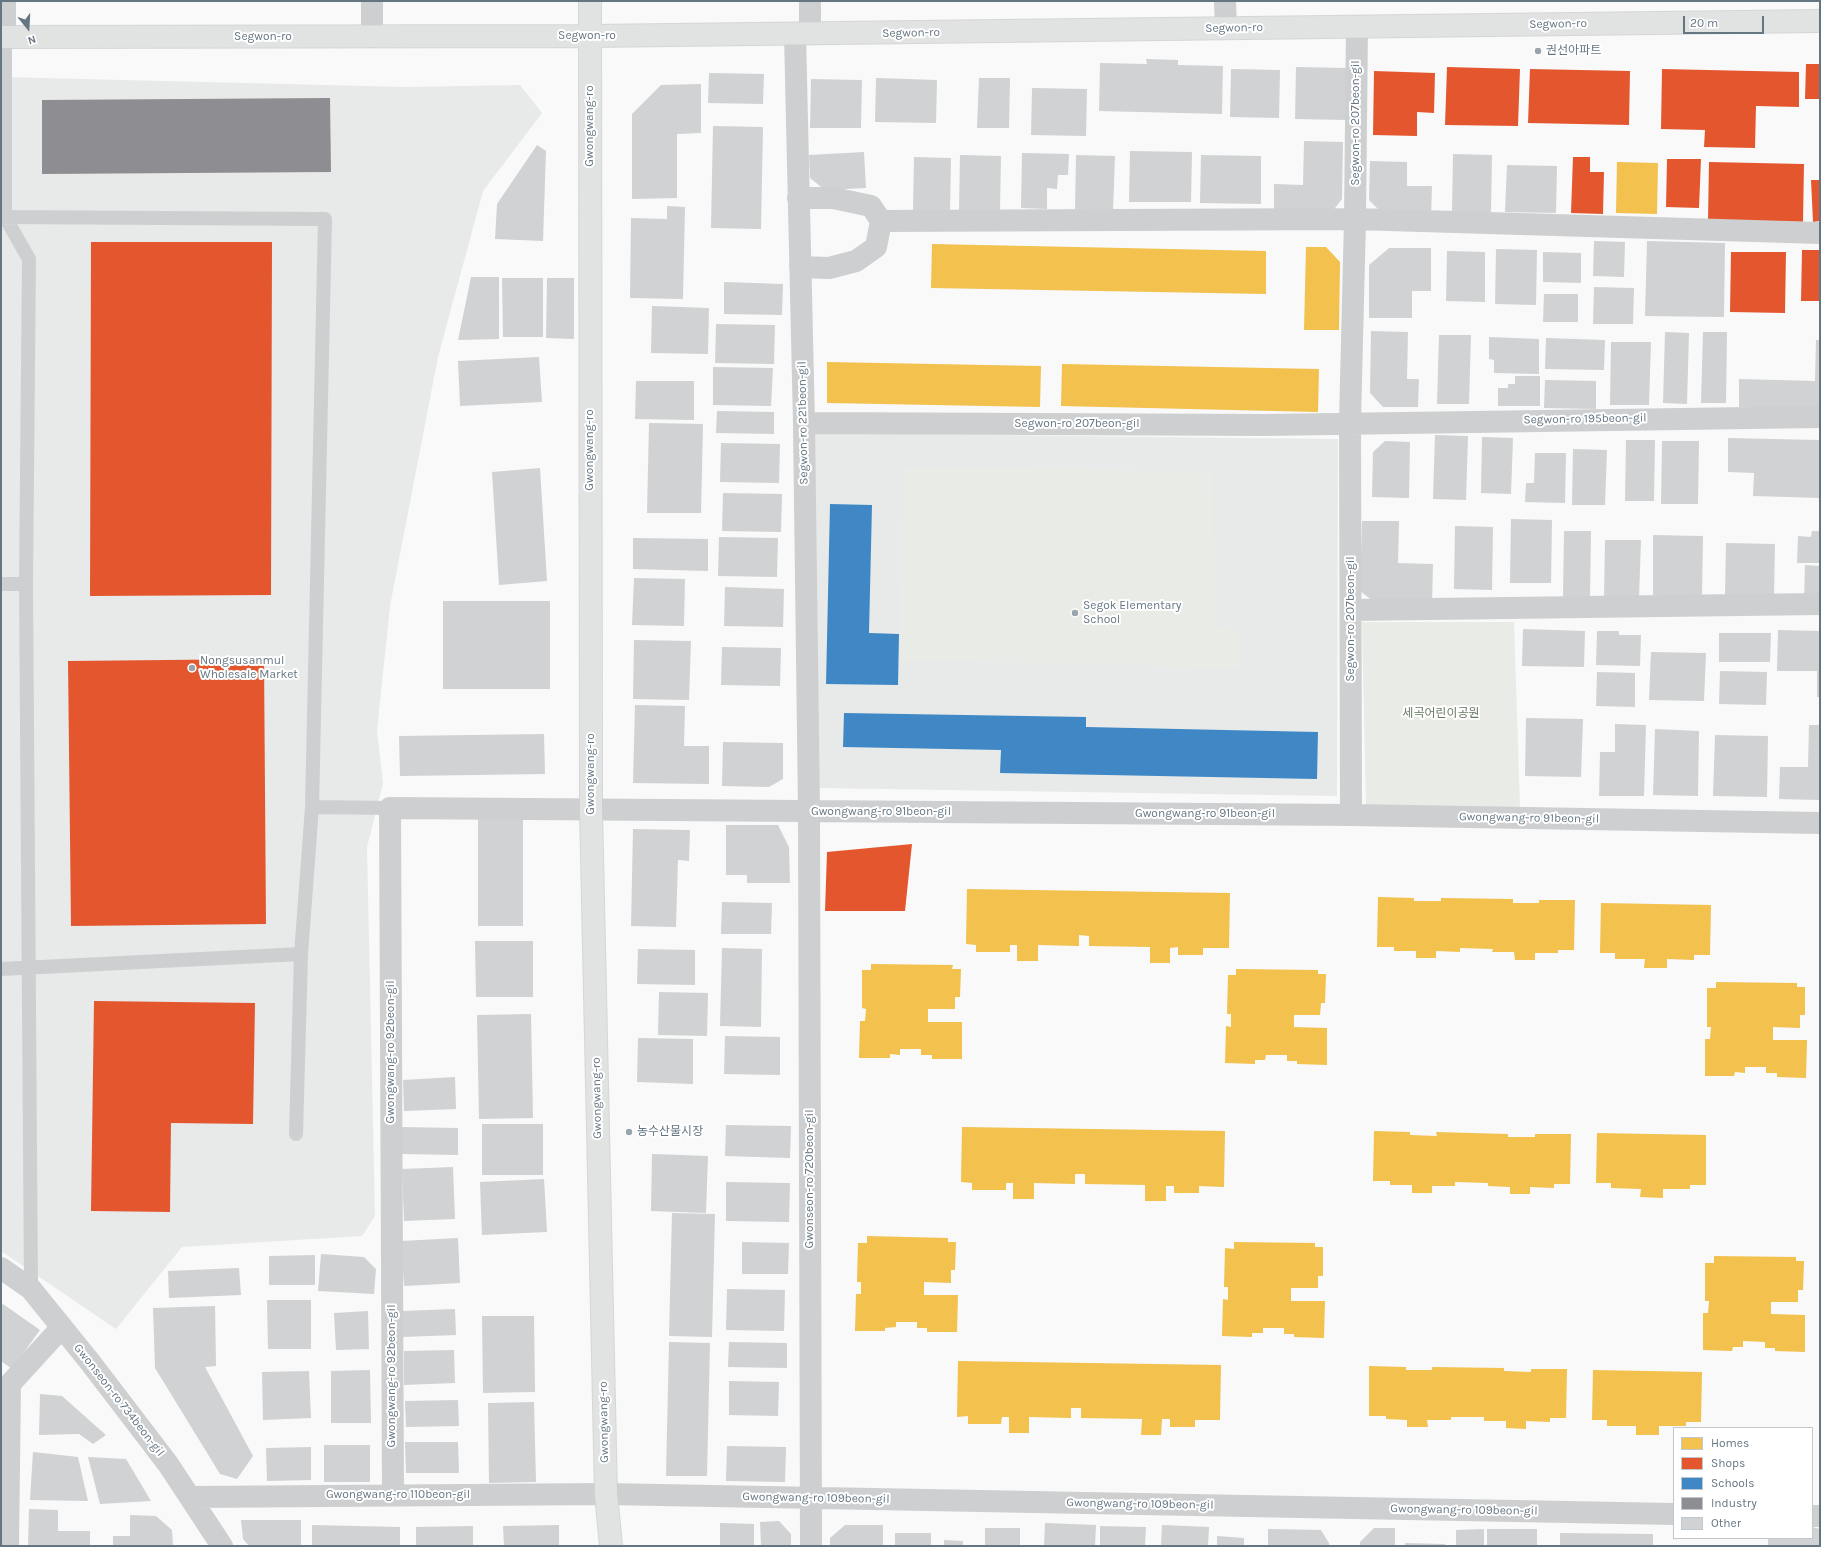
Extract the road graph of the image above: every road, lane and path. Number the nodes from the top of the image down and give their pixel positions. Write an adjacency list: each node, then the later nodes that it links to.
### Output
1 (6, 1): 11 (street)
2 (372, 1): 12 (street)
3 (590, 1): 10 (street, Gwongwang-ro)
4 (810, 1): 9 (street, Segwon-ro 221beon-gil)
5 (1226, 1): 8 (street)
6 (1820, 21): 7 (street, Segwon-ro)
7 (1357, 26): 8 (street, Segwon-ro); 15 (street, Segwon-ro 207beon-gil)
8 (1226, 28): 9 (street, Segwon-ro)
9 (802, 34): 10 (street, Segwon-ro); 13 (street, Segwon-ro 221beon-gil)
10 (590, 36): 12 (street, Segwon-ro); 28 (street, Gwongwang-ro)
11 (3, 37): 12 (street, Segwon-ro); 14 (lane)
12 (372, 37)
13 (798, 198): 16 (street); 18 (street, Segwon-ro 221beon-gil)
14 (3, 217): 23 (lane); 26 (lane)
15 (1355, 219): 16 (street); 17 (street); 20 (street, Segwon-ro 207beon-gil)
16 (881, 221): 18 (street)
17 (1820, 233)
18 (800, 268): 21 (street, Segwon-ro 221beon-gil)
19 (1820, 417): 20 (street, Segwon-ro 195beon-gil)
20 (1350, 422): 21 (street, Segwon-ro 207beon-gil); 25 (street, Segwon-ro 207beon-gil)
21 (804, 423): 29 (street, Segwon-ro 221beon-gil)
22 (1, 584): 23 (lane)
23 (26, 584): 33 (lane)
24 (1820, 604): 25 (street)
25 (1351, 610): 30 (street, Segwon-ro 207beon-gil)
26 (312, 807): 27 (lane); 32 (lane)
27 (390, 808): 28 (street); 40 (street, Gwongwang-ro 92beon-gil)
28 (591, 810): 29 (street, Gwongwang-ro 91beon-gil); 39 (street, Gwongwang-ro)
29 (809, 811): 30 (street, Gwongwang-ro 91beon-gil); 42 (street, Gwonseon-ro 720beon-gil)
30 (1351, 815): 31 (street, Gwongwang-ro 91beon-gil)
31 (1820, 823)
32 (301, 954): 33 (lane); 35 (lane)
33 (29, 968): 34 (lane); 37 (lane)
34 (1, 969)
35 (296, 1134)
36 (1, 1268): 37 (street, Gwonseon-ro 734beon-gil)
37 (31, 1289): 38 (street, Gwonseon-ro 734beon-gil)
38 (62, 1327): 41 (street, Gwonseon-ro 734beon-gil); 44 (street)
39 (606, 1494): 40 (street, Gwongwang-ro 110beon-gil); 42 (street, Gwongwang-ro 109beon-gil); 46 (street, Gwongwang-ro)
40 (393, 1495): 41 (street, Gwongwang-ro 110beon-gil)
41 (190, 1497): 45 (street, Gwonseon-ro 734beon-gil)
42 (810, 1498): 43 (street, Gwongwang-ro 109beon-gil); 47 (street, Gwonseon-ro 720beon-gil)
43 (1673, 1514)
44 (8, 1546)
45 (222, 1546)
46 (610, 1546)
47 (811, 1546)

